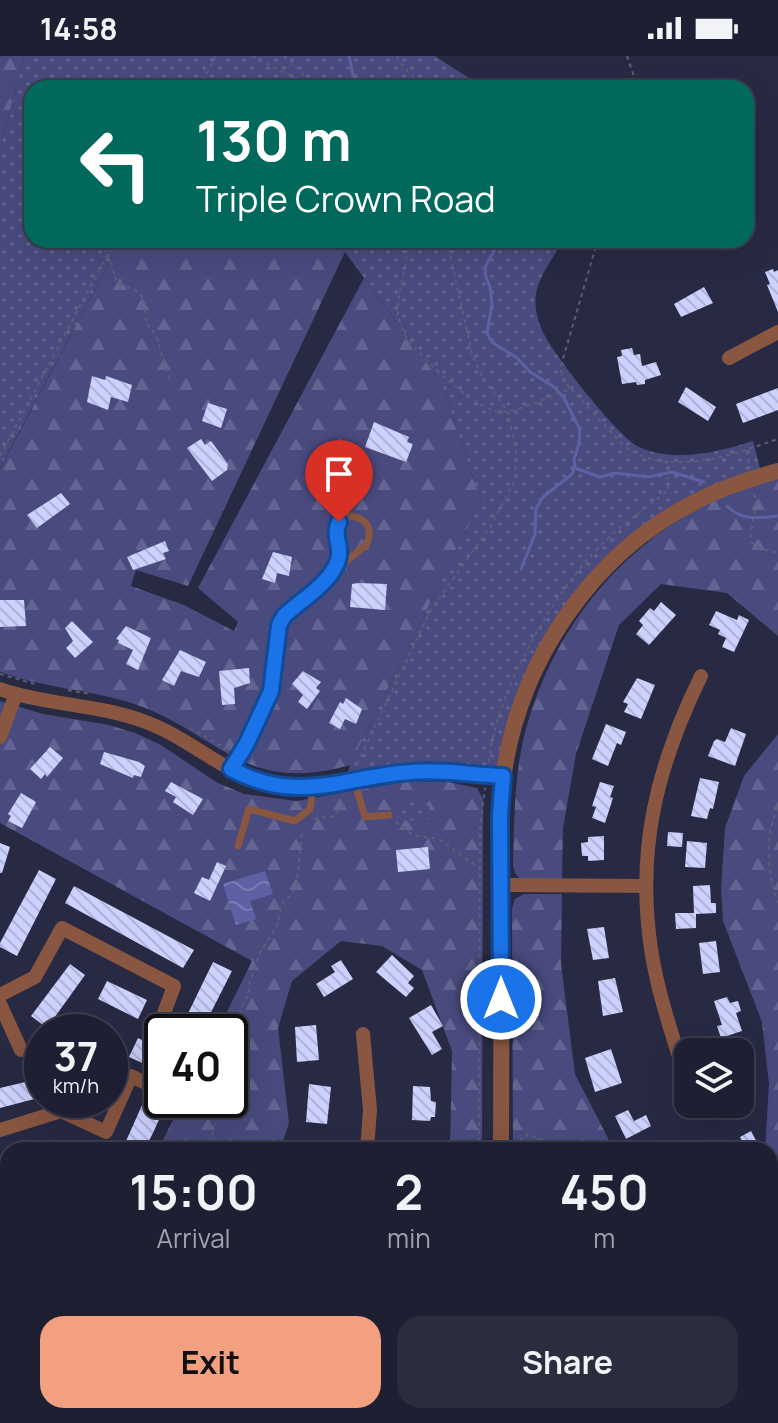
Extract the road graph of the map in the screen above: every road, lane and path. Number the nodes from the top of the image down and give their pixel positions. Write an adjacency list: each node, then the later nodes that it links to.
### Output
1 (216, 56): 6 (path)
2 (252, 56): 7 (path)
3 (284, 56): 8 (path)
4 (397, 56): 9 (path)
5 (627, 56): 10 (path)
6 (203, 80)
7 (296, 80)
8 (309, 80)
9 (416, 80)
10 (635, 80)
11 (110, 248): 15 (path)
12 (406, 248): 20 (path)
13 (449, 248): 20 (path)
14 (593, 248): 19 (path)
15 (108, 252): 18 (path); 23 (path)
16 (778, 332): 17 (street)
17 (729, 358)
18 (169, 379)
19 (568, 390): 20 (path); 24 (path)
20 (508, 411): 38 (path)
21 (778, 439): 22 (path)
22 (747, 450): 24 (path); 25 (path)
23 (0, 456)
24 (667, 460): 27 (path)
25 (750, 471)
26 (778, 471): 37 (street)
27 (669, 478)
28 (753, 489): 29 (path)
29 (778, 553)
30 (331, 574): 30 (lane); 36 (lane)
31 (701, 676): 48 (street)
32 (0, 689): 33 (street)
33 (16, 694): 34 (street); 36 (street)
34 (0, 737)
35 (490, 754): 37 (path)
36 (231, 769): 39 (street)
37 (496, 775): 38 (street); 46 (path); 47 (street)
38 (353, 781): 39 (street); 42 (lane)
39 (313, 788): 45 (lane)
40 (347, 802): 43 (path)
41 (778, 807): 49 (path)
42 (389, 815): 46 (path)
43 (312, 819)
44 (301, 821): 53 (path)
45 (238, 846)
46 (480, 869): 62 (path)
47 (501, 885): 48 (street); 63 (street)
48 (645, 886): 55 (street)
49 (778, 903)
50 (0, 995): 52 (street)
51 (0, 1004): 56 (street)
52 (164, 1014)
53 (241, 1014)
54 (363, 1034): 61 (street)
55 (674, 1038)
56 (21, 1050)
57 (144, 1082): 59 (street)
58 (217, 1118): 60 (path)
59 (0, 1130)
60 (209, 1142)
61 (368, 1142)
62 (479, 1142)
63 (501, 1142)
64 (521, 1142): 65 (path)
65 (548, 1142)

